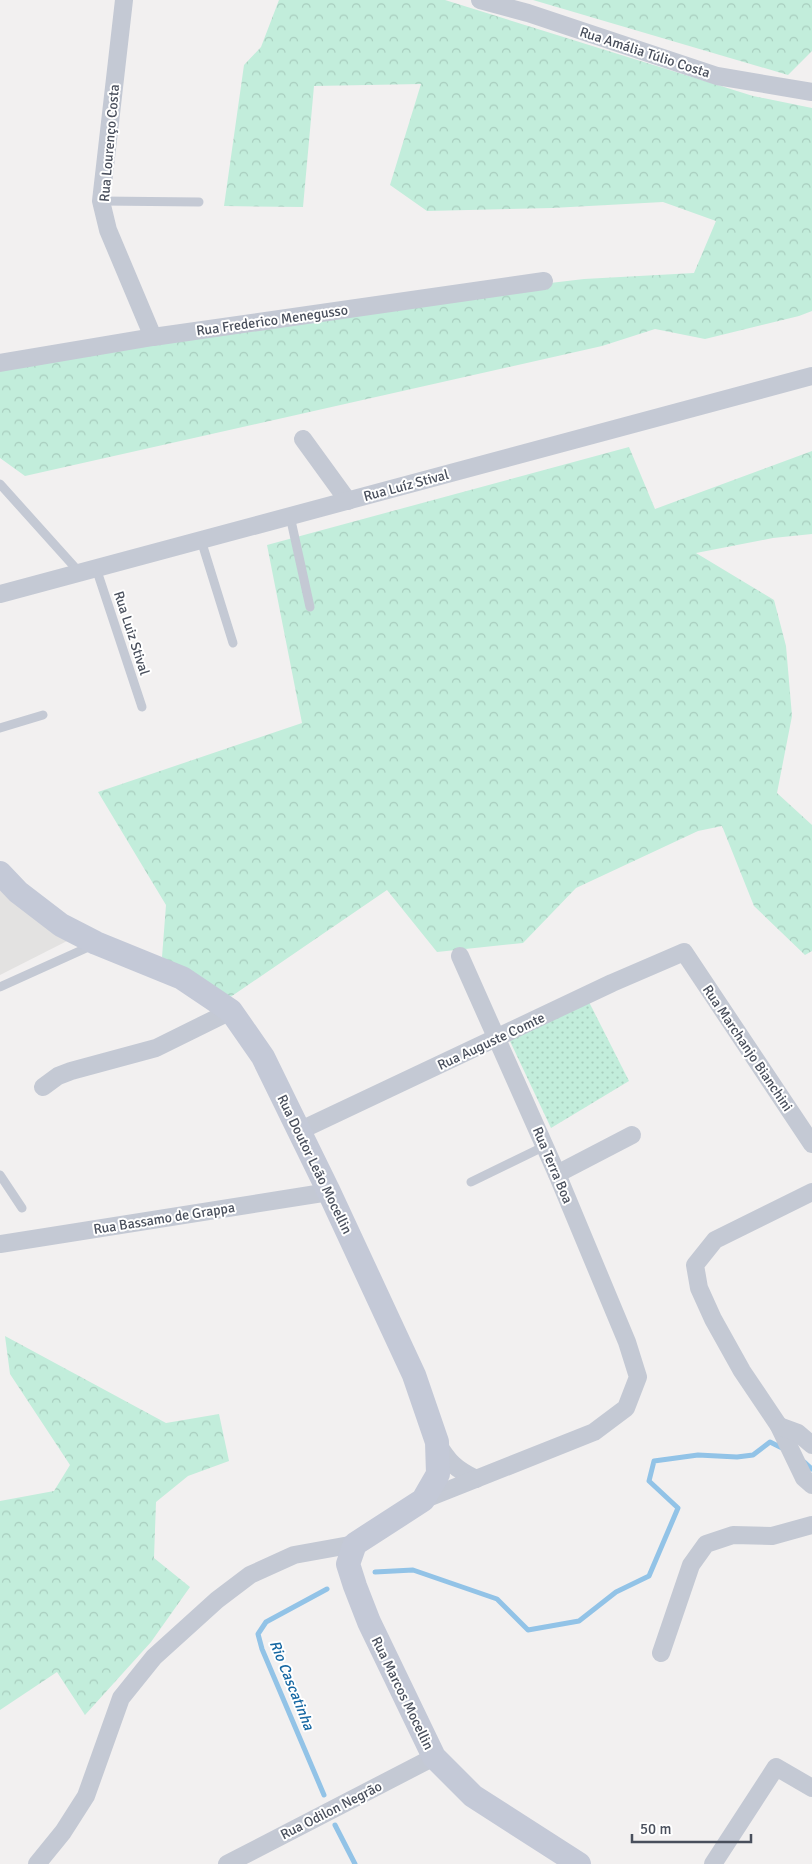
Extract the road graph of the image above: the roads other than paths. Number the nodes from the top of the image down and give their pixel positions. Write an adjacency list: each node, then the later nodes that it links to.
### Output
1 (124, 0): 4 (street, Rua Lourenço Costa)
2 (480, 0): 3 (street, Rua Amália Túlio Costa)
3 (812, 92)
4 (101, 201): 5 (lane); 7 (street, Rua Lourenço Costa)
5 (199, 202)
6 (544, 281): 7 (street, Rua Frederico Menegusso)
7 (153, 337): 8 (street, Rua Frederico Menegusso)
8 (0, 364)
9 (812, 376): 12 (street, Rua Luíz Stival)
10 (302, 439): 12 (street)
11 (0, 484): 15 (lane, Rua Luiz Stival)
12 (348, 501): 13 (street, Rua Luíz Stival)
13 (290, 516): 14 (street, Rua Luíz Stival); 17 (lane)
14 (201, 540): 15 (street, Rua Luíz Stival); 18 (lane)
15 (88, 571): 16 (street, Rua Luíz Stival); 19 (lane, Rua Luiz Stival)
16 (0, 594)
17 (310, 607)
18 (233, 643)
19 (142, 707)
20 (43, 715): 21 (lane)
21 (0, 728)
22 (0, 873): 23 (street, Rua Doutor Leão Mocellin)
23 (96, 943): 26 (lane); 27 (street, Rua Doutor Leão Mocellin)
24 (684, 952): 28 (street, Rua Auguste Comte); 32 (street, Rua Marchanjo Bianchini)
25 (460, 956): 28 (street, Rua Terra Boa)
26 (0, 987)
27 (231, 1011): 29 (street); 30 (street, Rua Doutor Leão Mocellin)
28 (497, 1038): 30 (street, Rua Auguste Comte); 33 (street, Rua Terra Boa)
29 (44, 1087)
30 (299, 1131): 37 (street, Rua Doutor Leão Mocellin)
31 (632, 1135): 34 (street)
32 (812, 1144)
33 (545, 1146): 34 (street, Rua Terra Boa); 36 (lane)
34 (557, 1174): 44 (street, Rua Terra Boa)
35 (0, 1175): 39 (lane)
36 (471, 1182)
37 (329, 1192): 40 (street, Rua Bassamo de Grappa); 42 (street, Rua Doutor Leão Mocellin)
38 (812, 1192): 41 (street)
39 (22, 1208)
40 (0, 1244)
41 (782, 1433): 43 (street); 45 (street)
42 (437, 1442): 44 (street); 46 (street, Rua Doutor Leão Mocellin)
43 (812, 1445)
44 (476, 1479): 46 (street)
45 (808, 1482)
46 (423, 1500): 48 (street, Rua Doutor Leão Mocellin)
47 (812, 1525): 49 (street)
48 (355, 1544): 50 (street, Rua Marcos Mocellin); 52 (street)
49 (662, 1653)
50 (434, 1757): 53 (street, Rua Odilon Negrão); 54 (street, Rua Marcos Mocellin)
51 (812, 1788): 55 (street)
52 (37, 1864)
53 (228, 1864)
54 (578, 1864)
55 (713, 1864)

